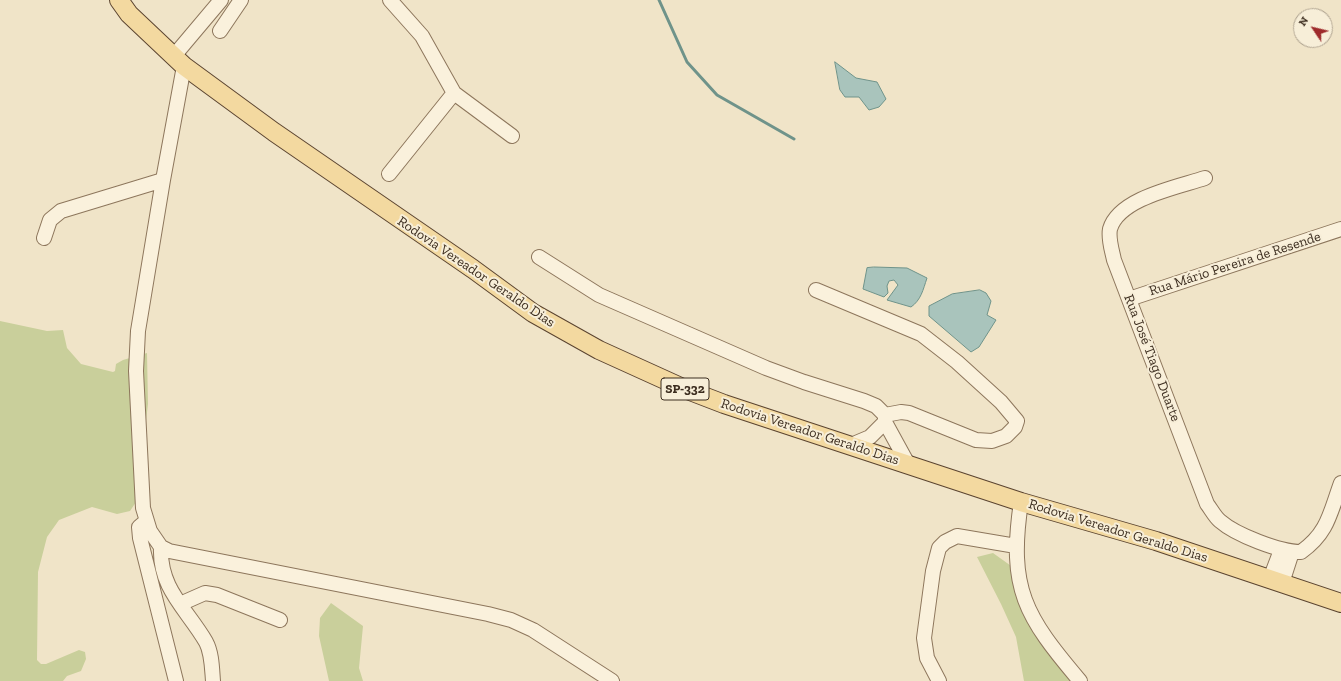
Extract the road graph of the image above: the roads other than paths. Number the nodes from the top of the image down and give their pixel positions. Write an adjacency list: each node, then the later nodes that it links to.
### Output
1 (119, 0): 6 (main road, Rodovia Vereador Geraldo Dias / SP-332)
2 (221, 0): 6 (street)
3 (241, 0): 5 (street)
4 (390, 0): 7 (street)
5 (220, 31)
6 (178, 62): 11 (street); 18 (main road, Rodovia Vereador Geraldo Dias / SP-332)
7 (454, 93): 8 (street); 9 (street)
8 (512, 136)
9 (389, 174)
10 (1205, 178): 16 (street, Rua José Tiago Duarte)
11 (162, 180): 13 (street); 22 (street)
12 (1341, 229): 16 (street, Rua Mário Pereira de Resende)
13 (44, 238)
14 (539, 257): 17 (street)
15 (816, 290): 17 (street)
16 (1129, 299): 25 (street, Rua José Tiago Duarte)
17 (885, 418): 18 (street); 19 (street)
18 (851, 445): 19 (main road, Rodovia Vereador Geraldo Dias / SP-332)
19 (908, 464): 21 (main road, Rodovia Vereador Geraldo Dias / SP-332)
20 (1341, 483): 25 (street)
21 (1021, 502): 23 (street); 26 (main road, Rodovia Vereador Geraldo Dias / SP-332)
22 (146, 521): 24 (street); 30 (street)
23 (1016, 546): 33 (street); 34 (street)
24 (161, 547): 28 (street); 32 (street)
25 (1285, 551): 26 (street)
26 (1276, 581): 27 (main road, Rodovia Vereador Geraldo Dias / SP-332)
27 (1341, 603)
28 (180, 604): 29 (street); 31 (street)
29 (280, 620)
30 (176, 681)
31 (213, 681)
32 (612, 681)
33 (939, 681)
34 (1080, 681)

